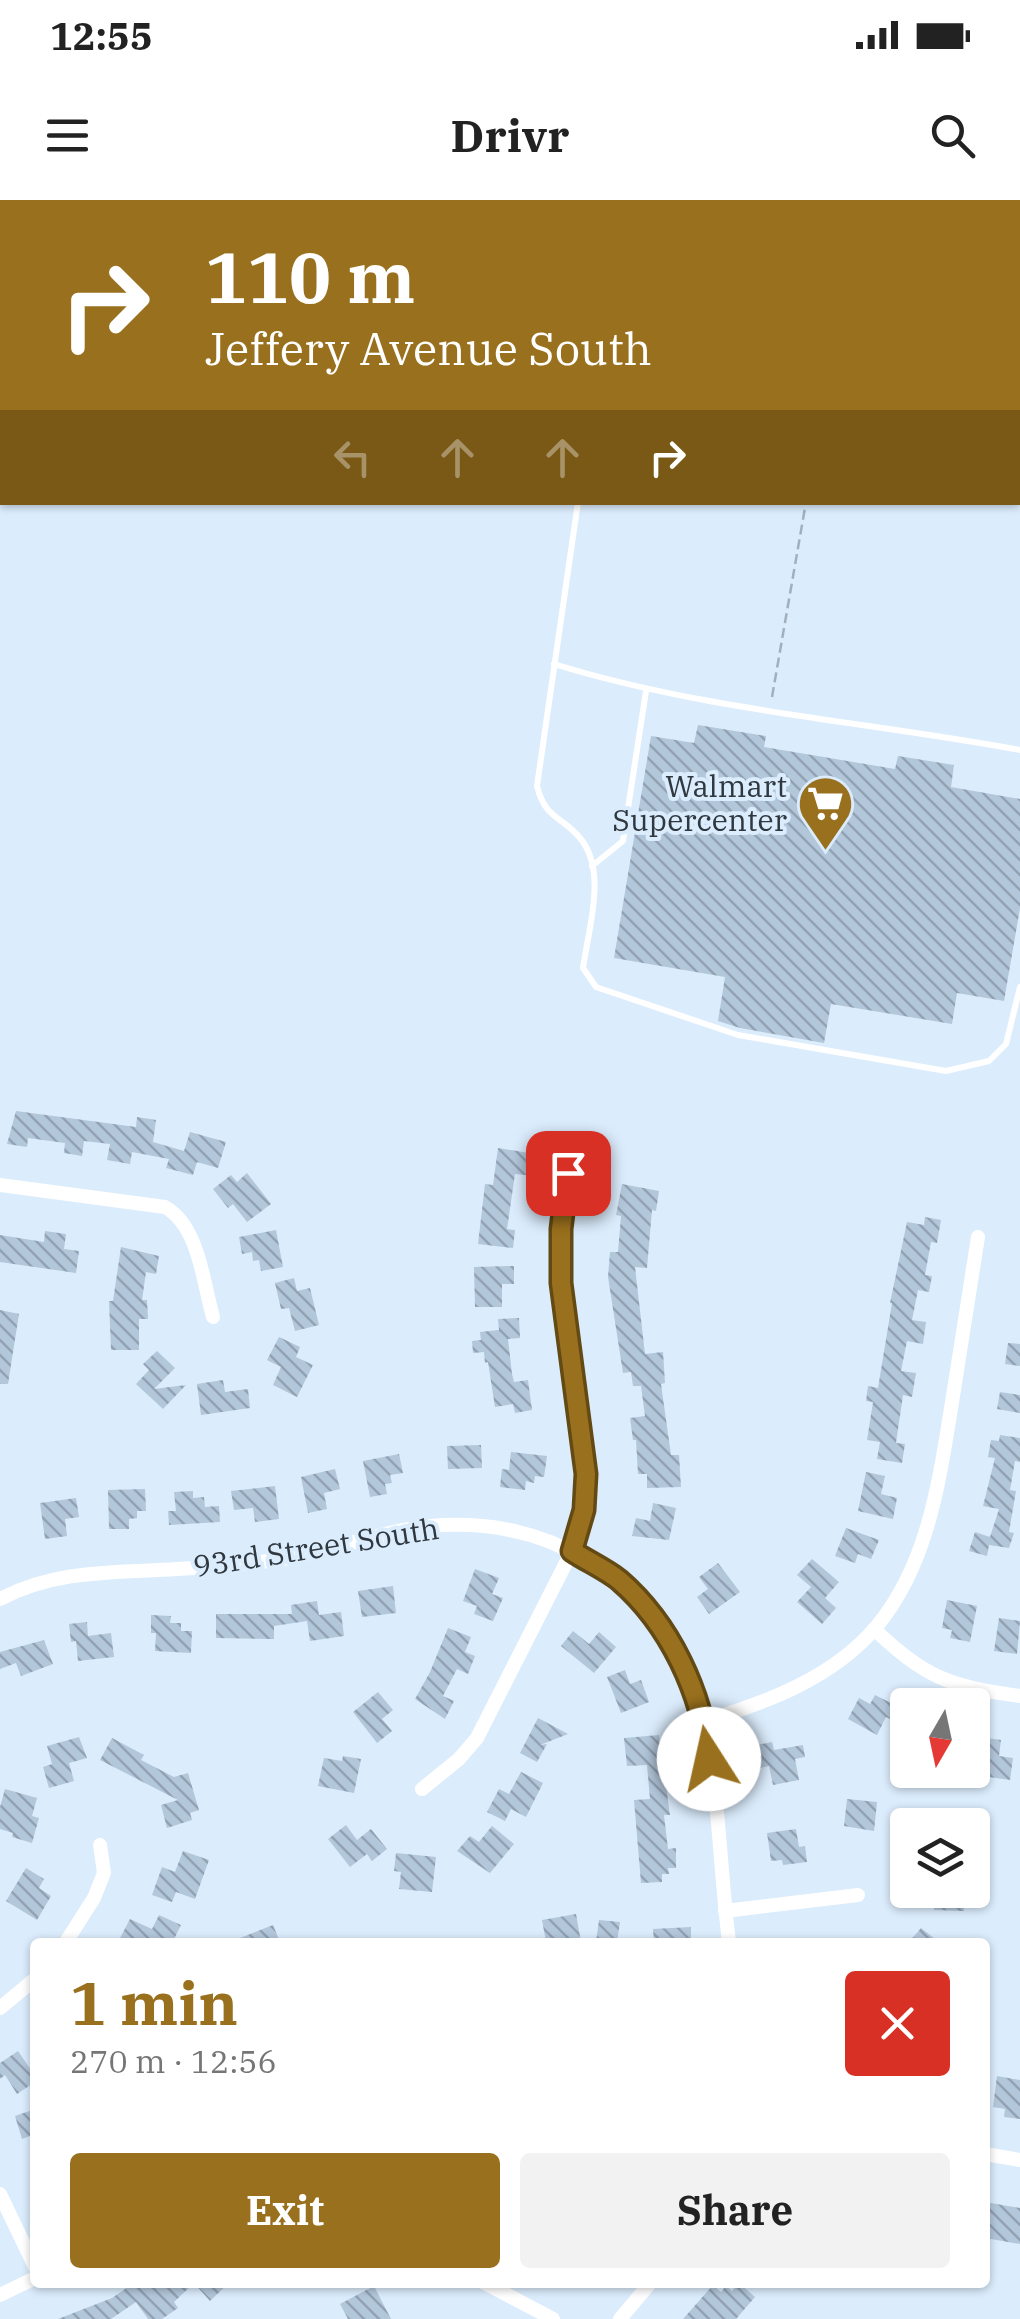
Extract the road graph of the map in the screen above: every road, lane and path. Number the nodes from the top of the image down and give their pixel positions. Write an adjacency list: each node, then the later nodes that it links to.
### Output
1 (578, 505): 3 (lane)
2 (805, 505): 5 (path)
3 (554, 664): 4 (lane); 7 (lane)
4 (646, 691): 5 (lane); 7 (lane)
5 (770, 712): 6 (lane)
6 (1020, 750)
7 (592, 866): 8 (lane)
8 (1020, 987)
9 (568, 1173): 13 (street)
10 (0, 1185): 12 (street)
11 (978, 1237): 15 (street)
12 (213, 1317)
13 (572, 1551): 14 (street, 93rd Street South); 17 (street, 93rd Street South); 18 (street)
14 (0, 1600)
15 (874, 1629): 16 (street); 17 (street)
16 (1020, 1696)
17 (705, 1721): 21 (street, 93rd Street South)
18 (422, 1789)
19 (100, 1845): 22 (street)
20 (858, 1895): 21 (street)
21 (726, 1912): 23 (street, 93rd Street South)
22 (69, 1938)
23 (729, 1938)
24 (30, 1983): 25 (street)
25 (0, 2008)
26 (990, 2155): 27 (street)
27 (1020, 2160)
28 (0, 2194): 29 (street)
29 (30, 2256)
30 (30, 2280): 33 (street)
31 (494, 2288): 34 (street)
32 (646, 2288): 35 (street)
33 (0, 2295)
34 (553, 2319)
35 (620, 2319)

